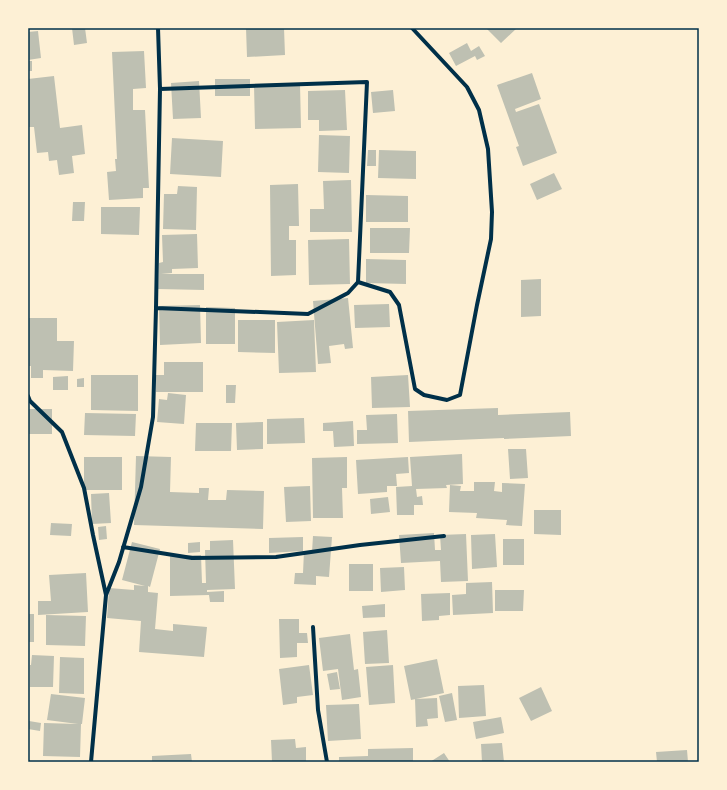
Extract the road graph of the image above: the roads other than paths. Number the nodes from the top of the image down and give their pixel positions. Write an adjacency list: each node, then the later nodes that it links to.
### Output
1 (158, 28): 3 (street)
2 (412, 28): 4 (street)
3 (160, 89): 4 (street); 5 (street)
4 (358, 282): 5 (street)
5 (156, 308): 8 (street)
6 (28, 396): 9 (street)
7 (444, 536): 8 (street)
8 (123, 547): 9 (street)
9 (106, 595): 11 (street)
10 (313, 627): 12 (street)
11 (91, 762)
12 (327, 762)

